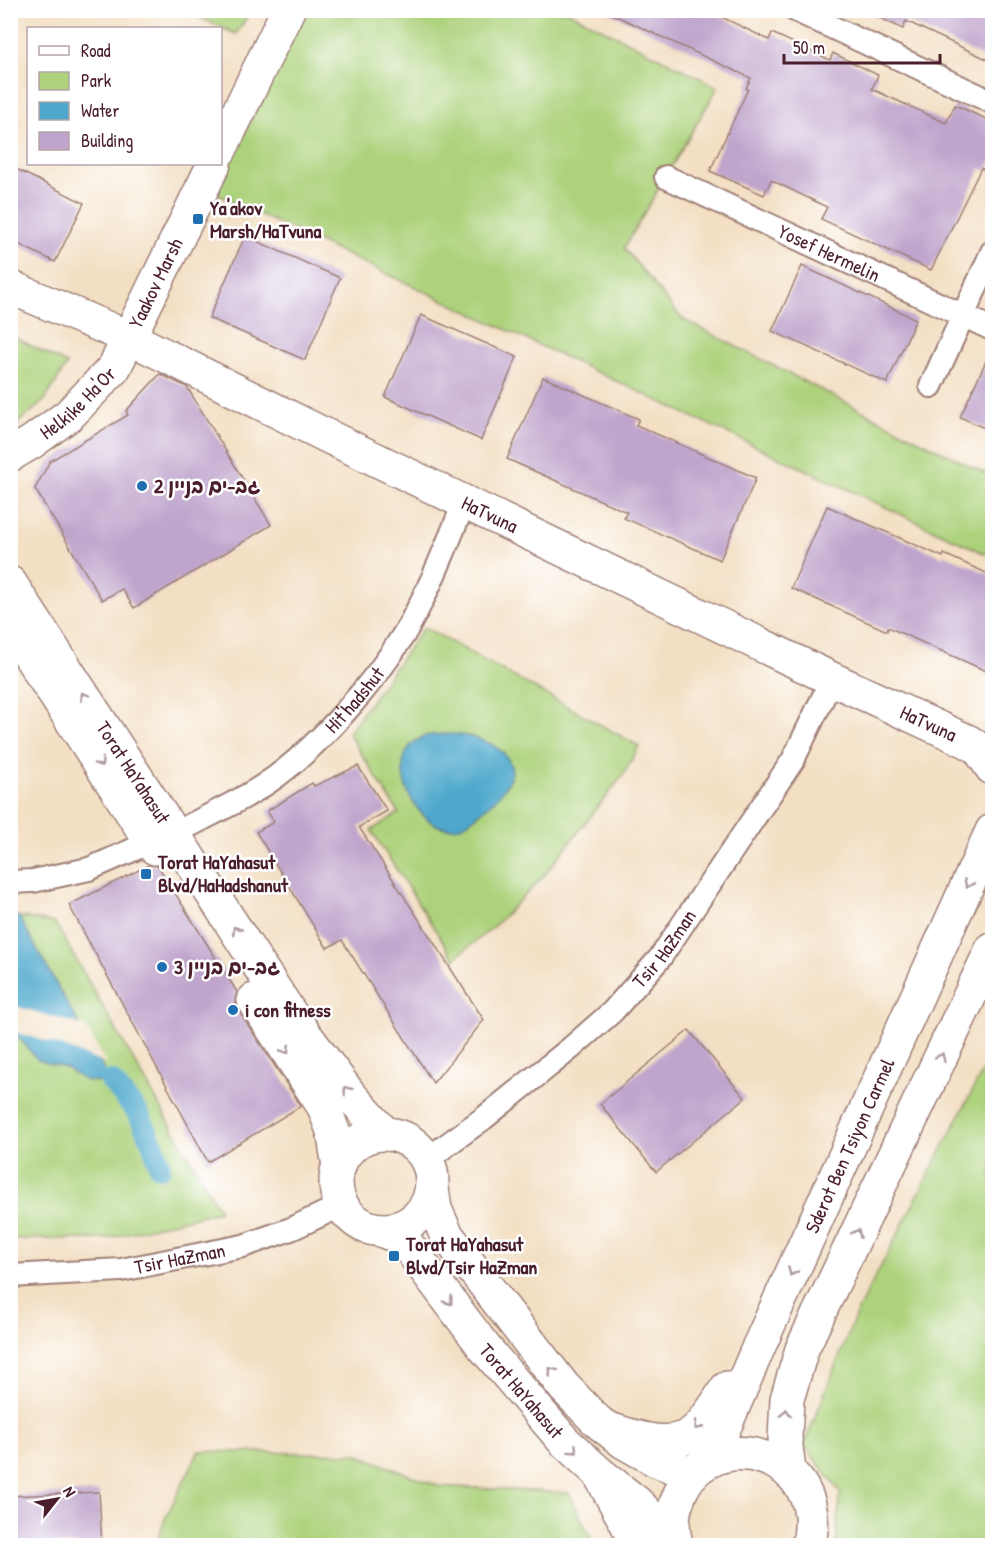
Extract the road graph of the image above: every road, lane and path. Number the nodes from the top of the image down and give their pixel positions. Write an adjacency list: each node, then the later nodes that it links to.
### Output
1 (288, 10): 4 (street)
2 (795, 10): 3 (street)
3 (993, 102)
4 (222, 146)
5 (214, 165): 11 (street, Yaakov Marsh)
6 (666, 177): 9 (street, Yosef Hermelin)
7 (993, 252): 9 (street)
8 (10, 287): 11 (street, HaTvuna)
9 (964, 315): 10 (street, Yosef Hermelin); 12 (street)
10 (993, 329)
11 (130, 338): 13 (street, Helkike Ha'Or); 14 (street, HaTvuna)
12 (931, 386)
13 (10, 455)
14 (465, 501): 17 (street, HaTvuna); 21 (street, Hit'hadshut)
15 (10, 583): 21 (street, Torat HaYahasut, one-way to 15)
16 (10, 626): 21 (street, Torat HaYahasut, one-way to 21)
17 (832, 679): 18 (street, HaTvuna); 26 (street, Tsir HaZman)
18 (981, 741): 19 (street, HaTvuna)
19 (993, 768)
20 (993, 831): 30 (street, Sderot Ben Tsiyon Carmel, one-way to 30)
21 (162, 838): 22 (street, Hit'hadshut); 24 (street, Torat HaYahasut, one-way to 21); 25 (street, Torat HaYahasut, one-way to 25)
22 (10, 882)
23 (993, 950): 33 (street, one-way to 23)
24 (386, 1134): 25 (street); 26 (street)
25 (339, 1166): 27 (street)
26 (429, 1174): 28 (street); 31 (street, Torat HaYahasut, one-way to 26)
27 (342, 1205): 28 (street); 29 (street, Tsir HaZman)
28 (381, 1230): 34 (street, Torat HaYahasut, one-way to 34)
29 (10, 1276)
30 (759, 1346): 31 (street, one-way to 31); 32 (street, Sderot Ben Tsiyon Carmel)
31 (606, 1428): 32 (street, Torat HaYahasut)
32 (701, 1468): 33 (street); 35 (street, Sderot Ben Tsiyon Carmel)
33 (789, 1471): 37 (street)
34 (599, 1473): 35 (street, Torat HaYahasut); 36 (street)
35 (676, 1544)
36 (639, 1545)
37 (808, 1545)

